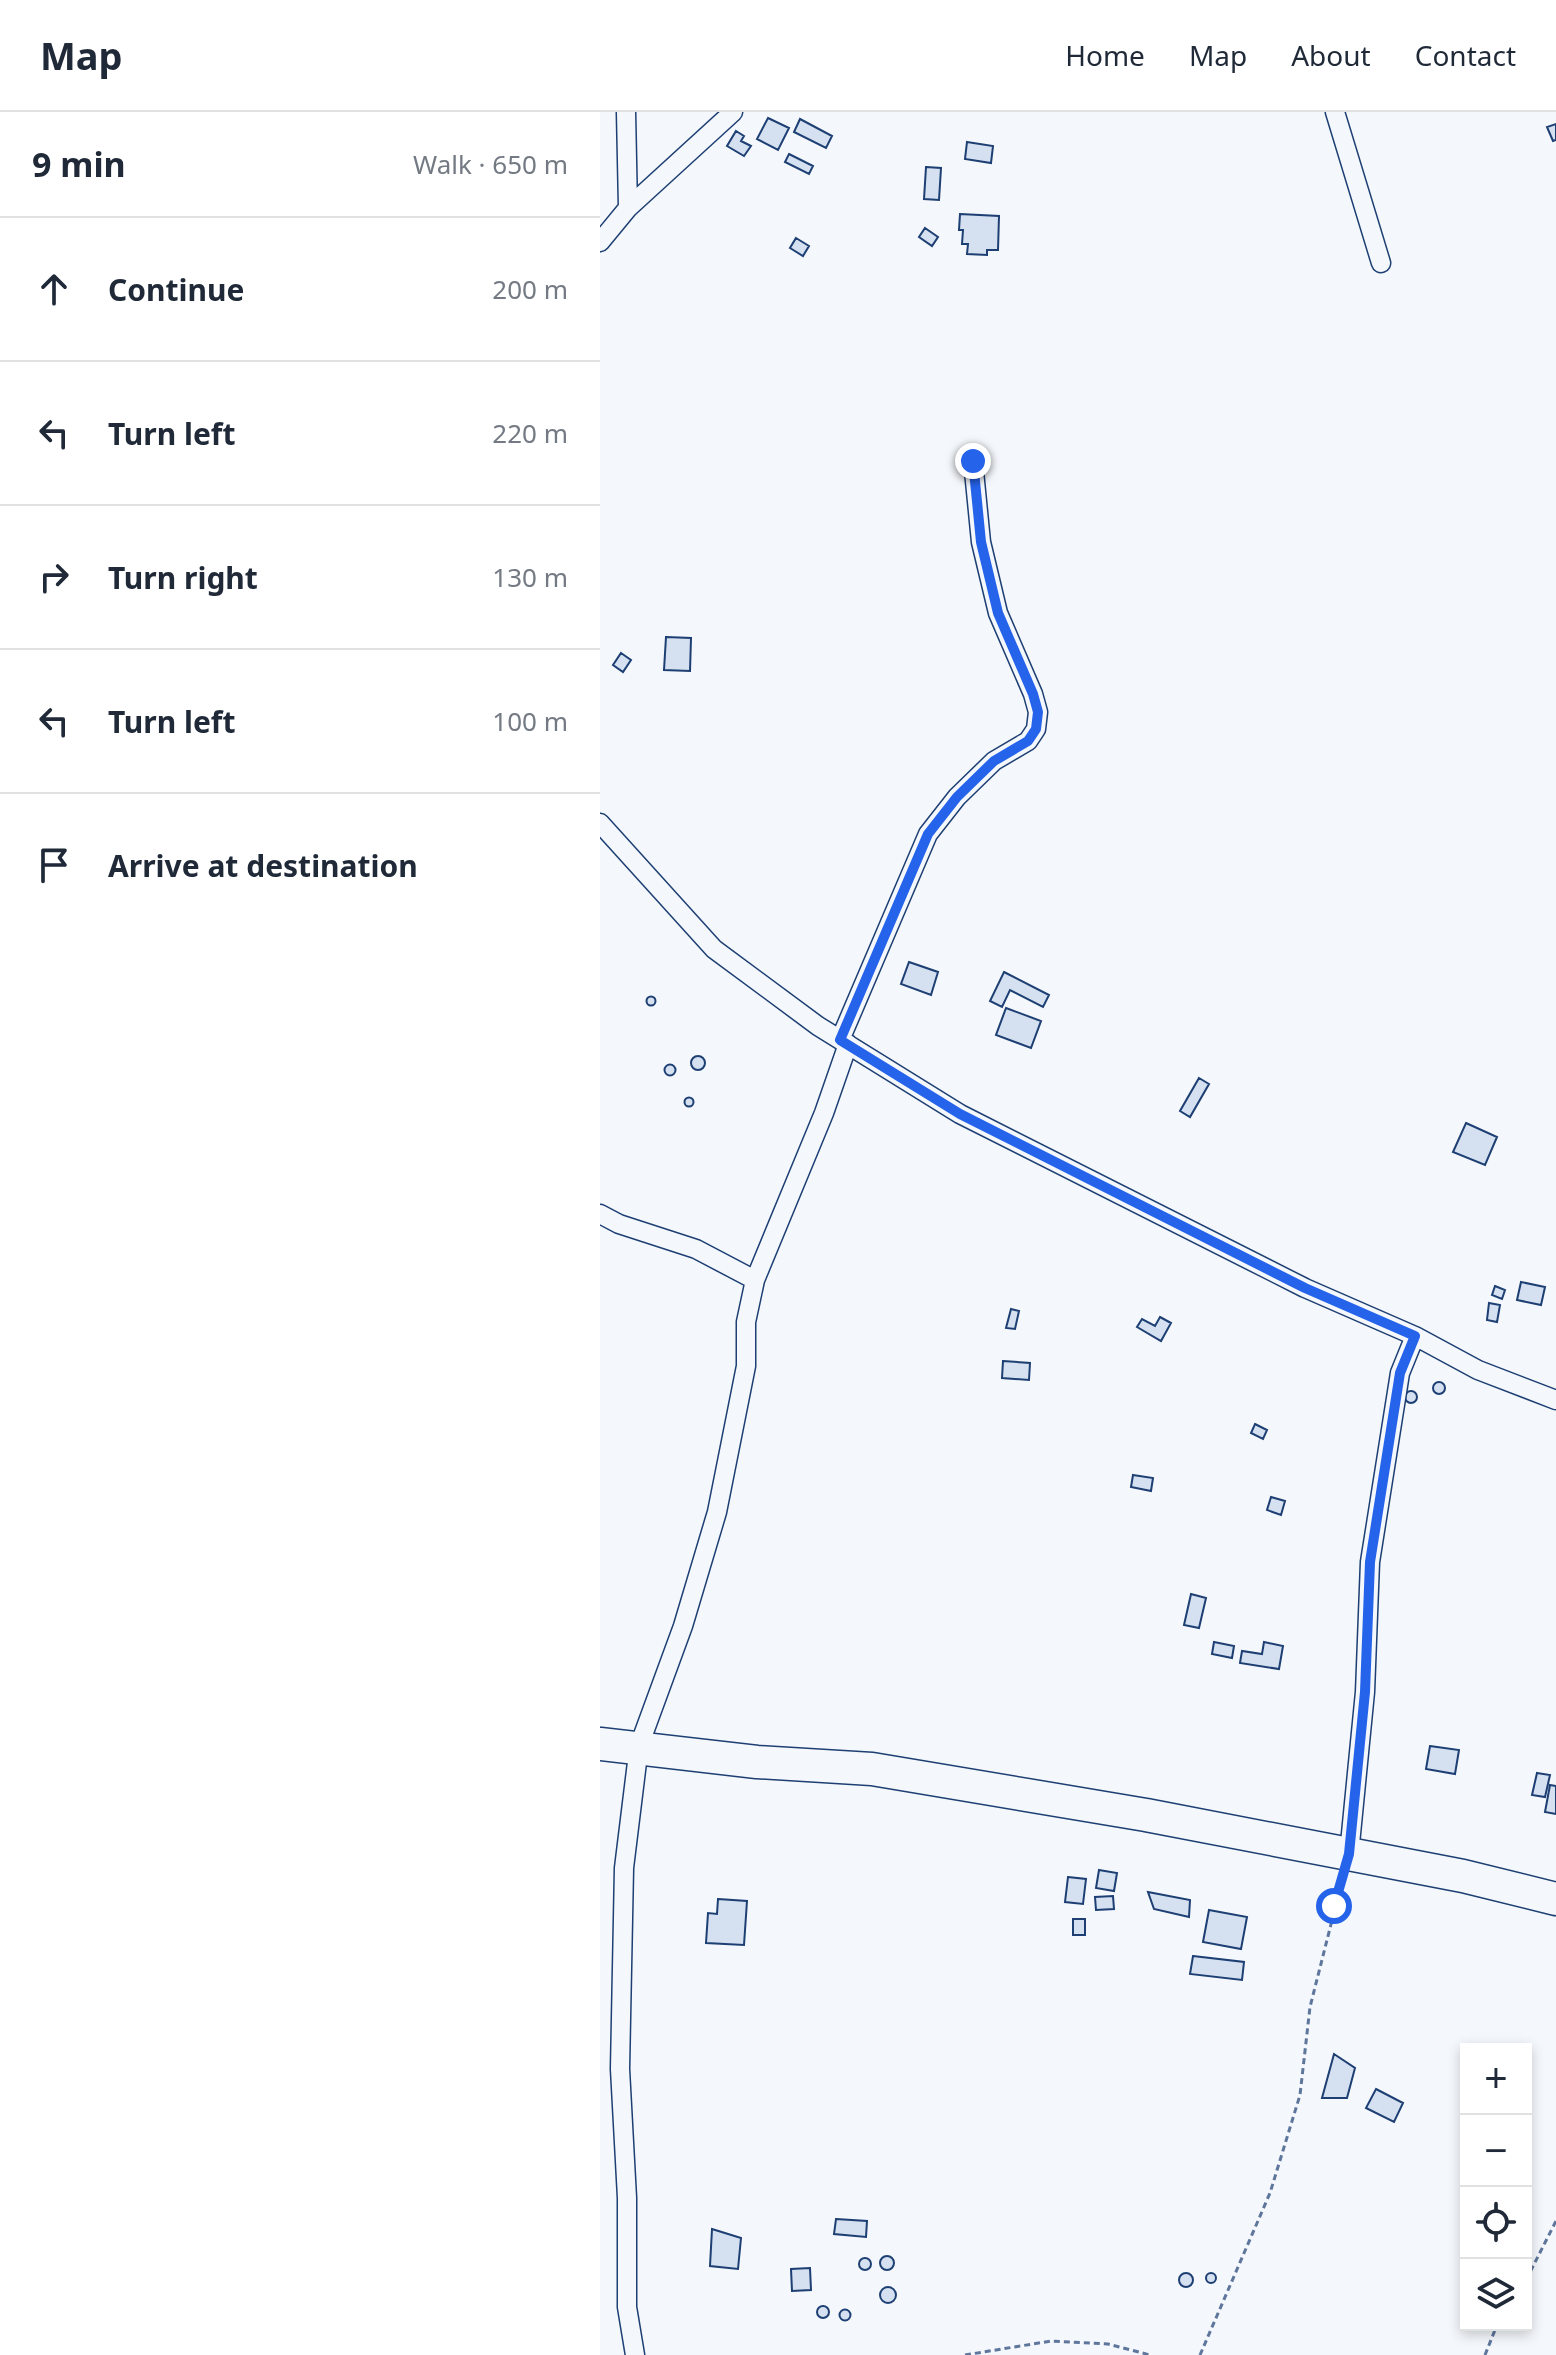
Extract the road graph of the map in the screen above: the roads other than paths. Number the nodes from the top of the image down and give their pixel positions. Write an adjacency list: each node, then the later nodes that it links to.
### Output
1 (626, 112): 4 (street)
2 (733, 112): 4 (street)
3 (1335, 112): 6 (street)
4 (628, 208): 5 (street)
5 (600, 242)
6 (1381, 263)
7 (973, 461): 9 (street)
8 (600, 823): 9 (street)
9 (844, 1042): 11 (street); 12 (street)
10 (600, 1214): 11 (street)
11 (755, 1280): 15 (street)
12 (1415, 1336): 13 (street); 16 (street)
13 (1556, 1400)
14 (600, 1744): 15 (highway)
15 (639, 1746): 16 (highway); 18 (street)
16 (1349, 1854): 17 (highway)
17 (1556, 1899)
18 (635, 2355)

